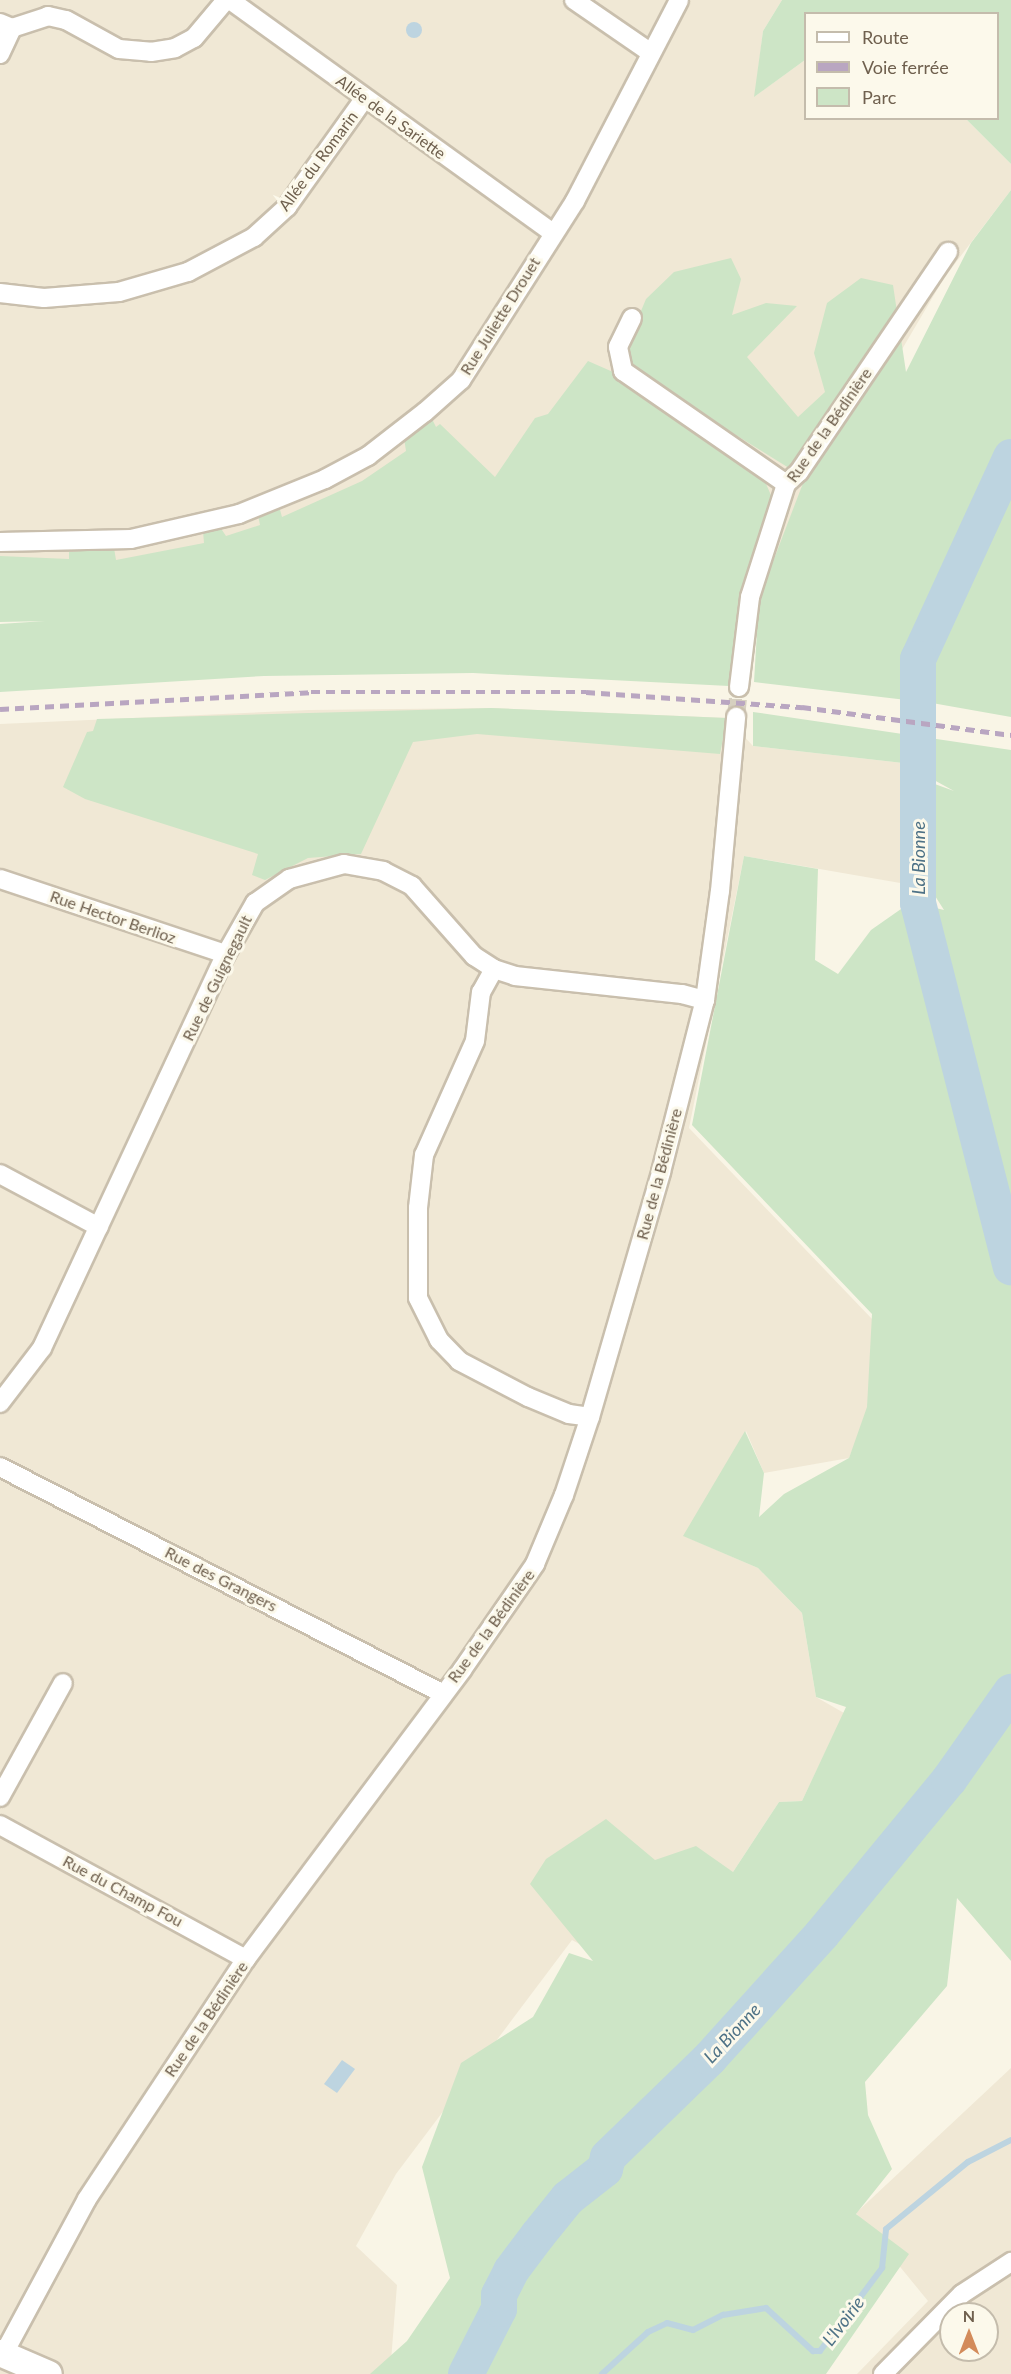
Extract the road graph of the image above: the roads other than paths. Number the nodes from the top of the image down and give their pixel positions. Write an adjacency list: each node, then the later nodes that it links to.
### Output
1 (228, 0): 4 (street); 7 (street, Allée de la Sariette)
2 (574, 0): 5 (street)
3 (679, 0): 5 (street, Rue Juliette Drouet)
4 (6, 25): 6 (street)
5 (651, 53): 8 (street, Rue Juliette Drouet)
6 (0, 54)
7 (364, 99): 8 (street, Allée de la Sariette); 10 (street, Allée du Romarin)
8 (552, 232): 13 (street, Rue Juliette Drouet)
9 (948, 252): 12 (street, Rue de la Bédinière)
10 (0, 293)
11 (632, 318): 12 (street)
12 (786, 484): 14 (street, Rue de la Bédinière)
13 (0, 542)
14 (739, 687)
15 (736, 717): 19 (street, Rue de la Bédinière)
16 (0, 879): 17 (street, Rue Hector Berlioz)
17 (226, 954): 18 (street, Rue de Guignegault); 21 (street, Rue de Guignegault)
18 (494, 969): 19 (street, Rue de Guignegault); 23 (street)
19 (705, 1000): 23 (street, Rue de la Bédinière)
20 (0, 1174): 21 (street)
21 (99, 1227): 22 (street, Rue de Guignegault)
22 (0, 1403)
23 (590, 1417): 26 (street, Rue de la Bédinière)
24 (0, 1467): 26 (street, Rue des Grangers)
25 (63, 1683): 27 (street)
26 (442, 1693): 29 (street, Rue de la Bédinière)
27 (0, 1797)
28 (0, 1825): 29 (street, Rue du Champ Fou)
29 (246, 1959): 31 (street, Rue de la Bédinière)
30 (1011, 2262): 33 (street)
31 (2, 2354): 32 (main road)
32 (49, 2374)
33 (883, 2374)

